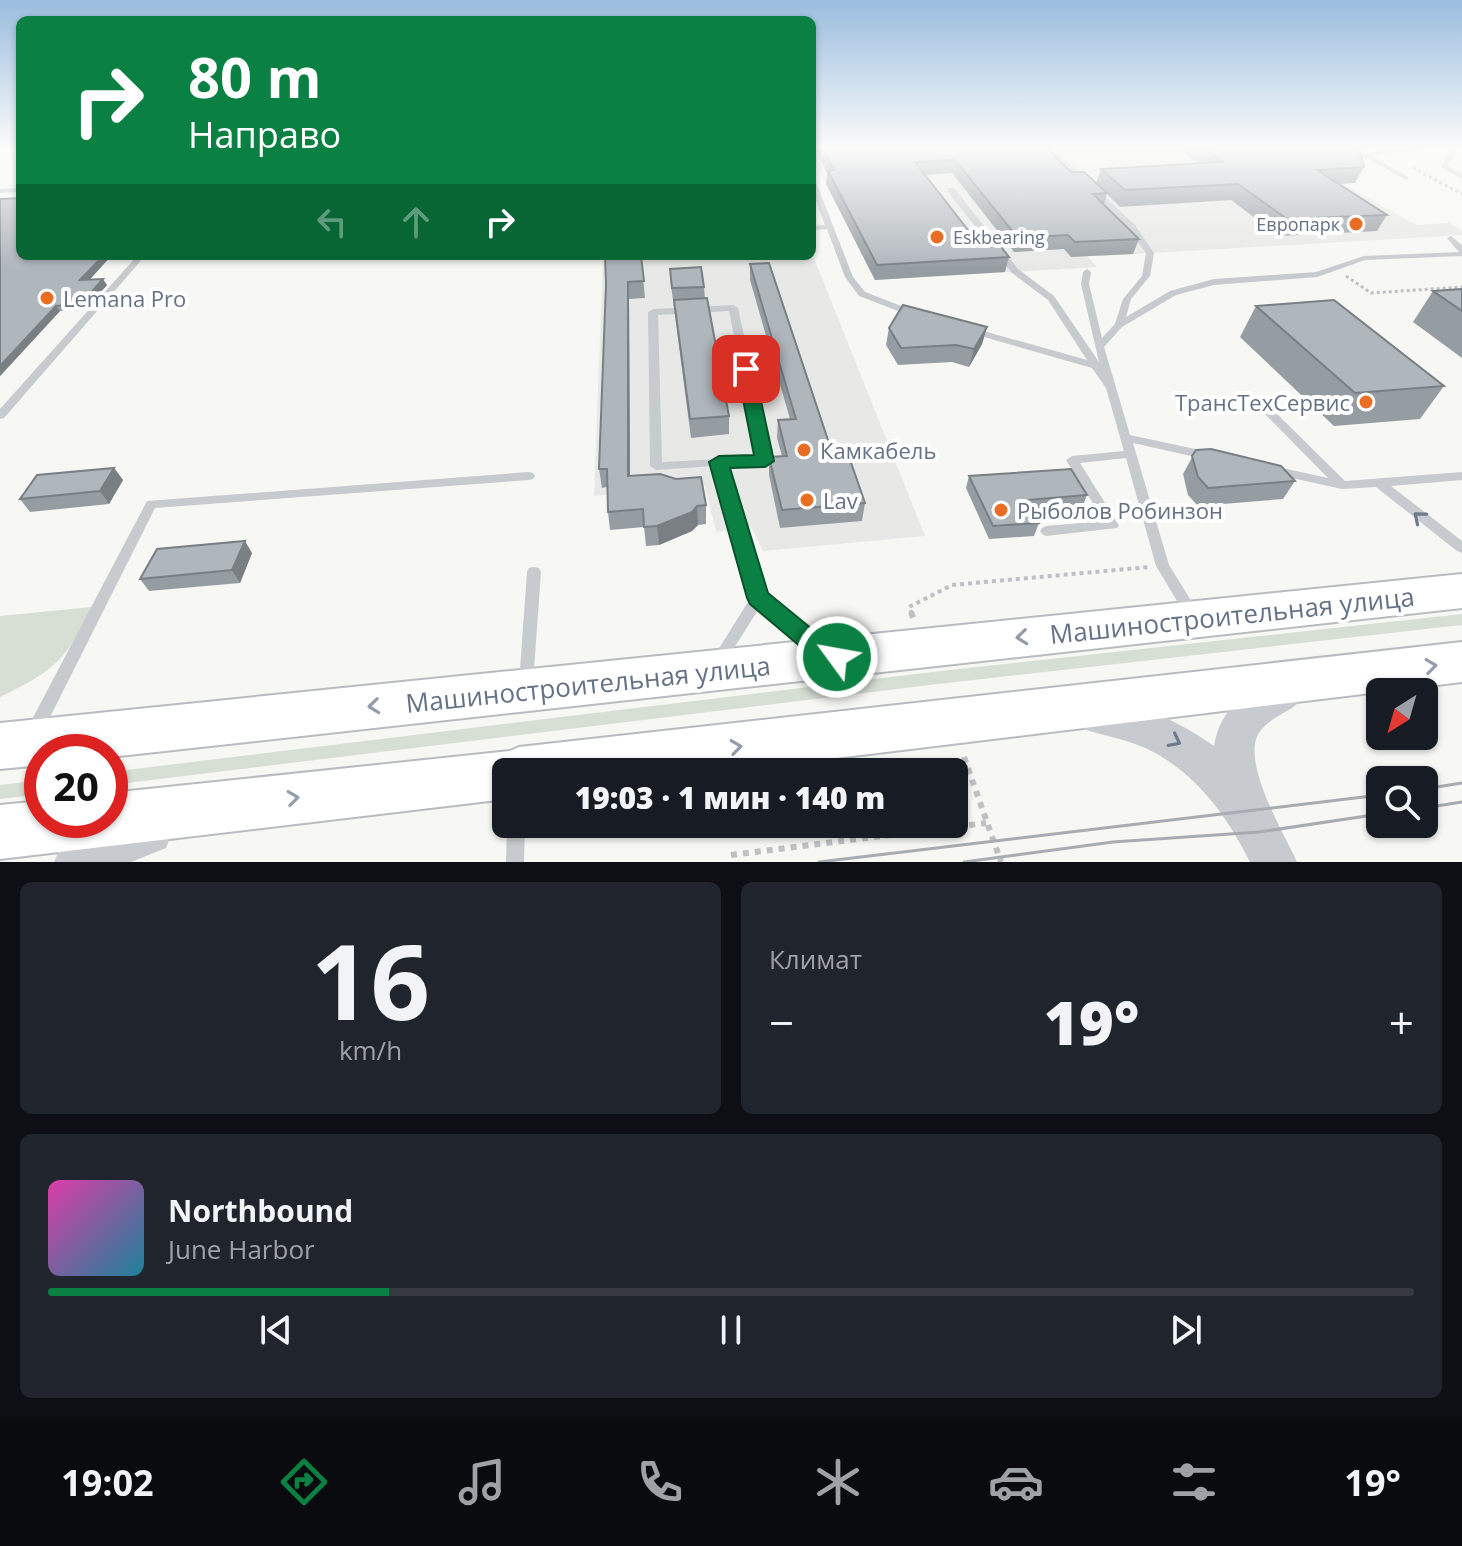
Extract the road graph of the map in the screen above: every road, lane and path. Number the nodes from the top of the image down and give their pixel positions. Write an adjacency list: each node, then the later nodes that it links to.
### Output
1 (1091, 188): 13 (lane)
2 (951, 190): 16 (lane)
3 (816, 193): 4 (lane)
4 (829, 227): 5 (lane); 12 (lane)
5 (816, 228)
6 (1451, 238): 7 (lane)
7 (1462, 252): 9 (lane)
8 (137, 260): 19 (lane)
9 (1334, 268): 11 (path); 13 (lane)
10 (1087, 272): 15 (lane)
11 (1462, 287)
12 (927, 318)
13 (1119, 325): 15 (lane)
14 (957, 326): 16 (lane)
15 (1099, 347): 17 (lane)
16 (1096, 366): 17 (lane)
17 (1109, 386): 20 (lane)
18 (1268, 411): 28 (lane)
19 (0, 416)
20 (1125, 438): 21 (lane); 22 (lane)
21 (1130, 454): 29 (lane); 31 (lane)
22 (1218, 458)
23 (719, 462): 23 (lane); 34 (lane)
24 (1265, 468): 28 (lane)
25 (529, 476): 43 (lane)
26 (1462, 476): 27 (lane)
27 (1378, 482): 28 (lane); 30 (lane, one-way to 27)
28 (1343, 485)
29 (1046, 531)
30 (1462, 548)
31 (1163, 566): 35 (path); 36 (lane)
32 (534, 572): 41 (lane)
33 (1462, 591): 36 (main road, Машиностроительная улица)
34 (758, 598): 37 (lane); 39 (lane)
35 (909, 607)
36 (1196, 619): 37 (main road, Машиностроительная улица, one-way to 37)
37 (837, 657): 39 (main road, Машиностроительная улица)
38 (1462, 662): 40 (main road, one-way to 38)
39 (709, 671): 41 (main road, Машиностроительная улица)
40 (1311, 680): 42 (main road); 48 (street)
41 (525, 690): 43 (main road, Машиностроительная улица, one-way to 43)
42 (1046, 711): 45 (main road, one-way to 42); 48 (street, one-way to 48)
43 (14, 745)
44 (964, 757): 50 (path)
45 (640, 758)
46 (492, 776): 47 (main road, one-way to 46)
47 (215, 807): 49 (main road); 55 (street)
48 (1249, 814): 58 (street)
49 (128, 818)
50 (986, 823): 54 (path); 57 (path)
51 (24, 829): 52 (main road)
52 (0, 832)
53 (516, 838): 56 (lane)
54 (731, 855)
55 (77, 862)
56 (515, 862)
57 (1001, 862)
58 (1274, 862)

